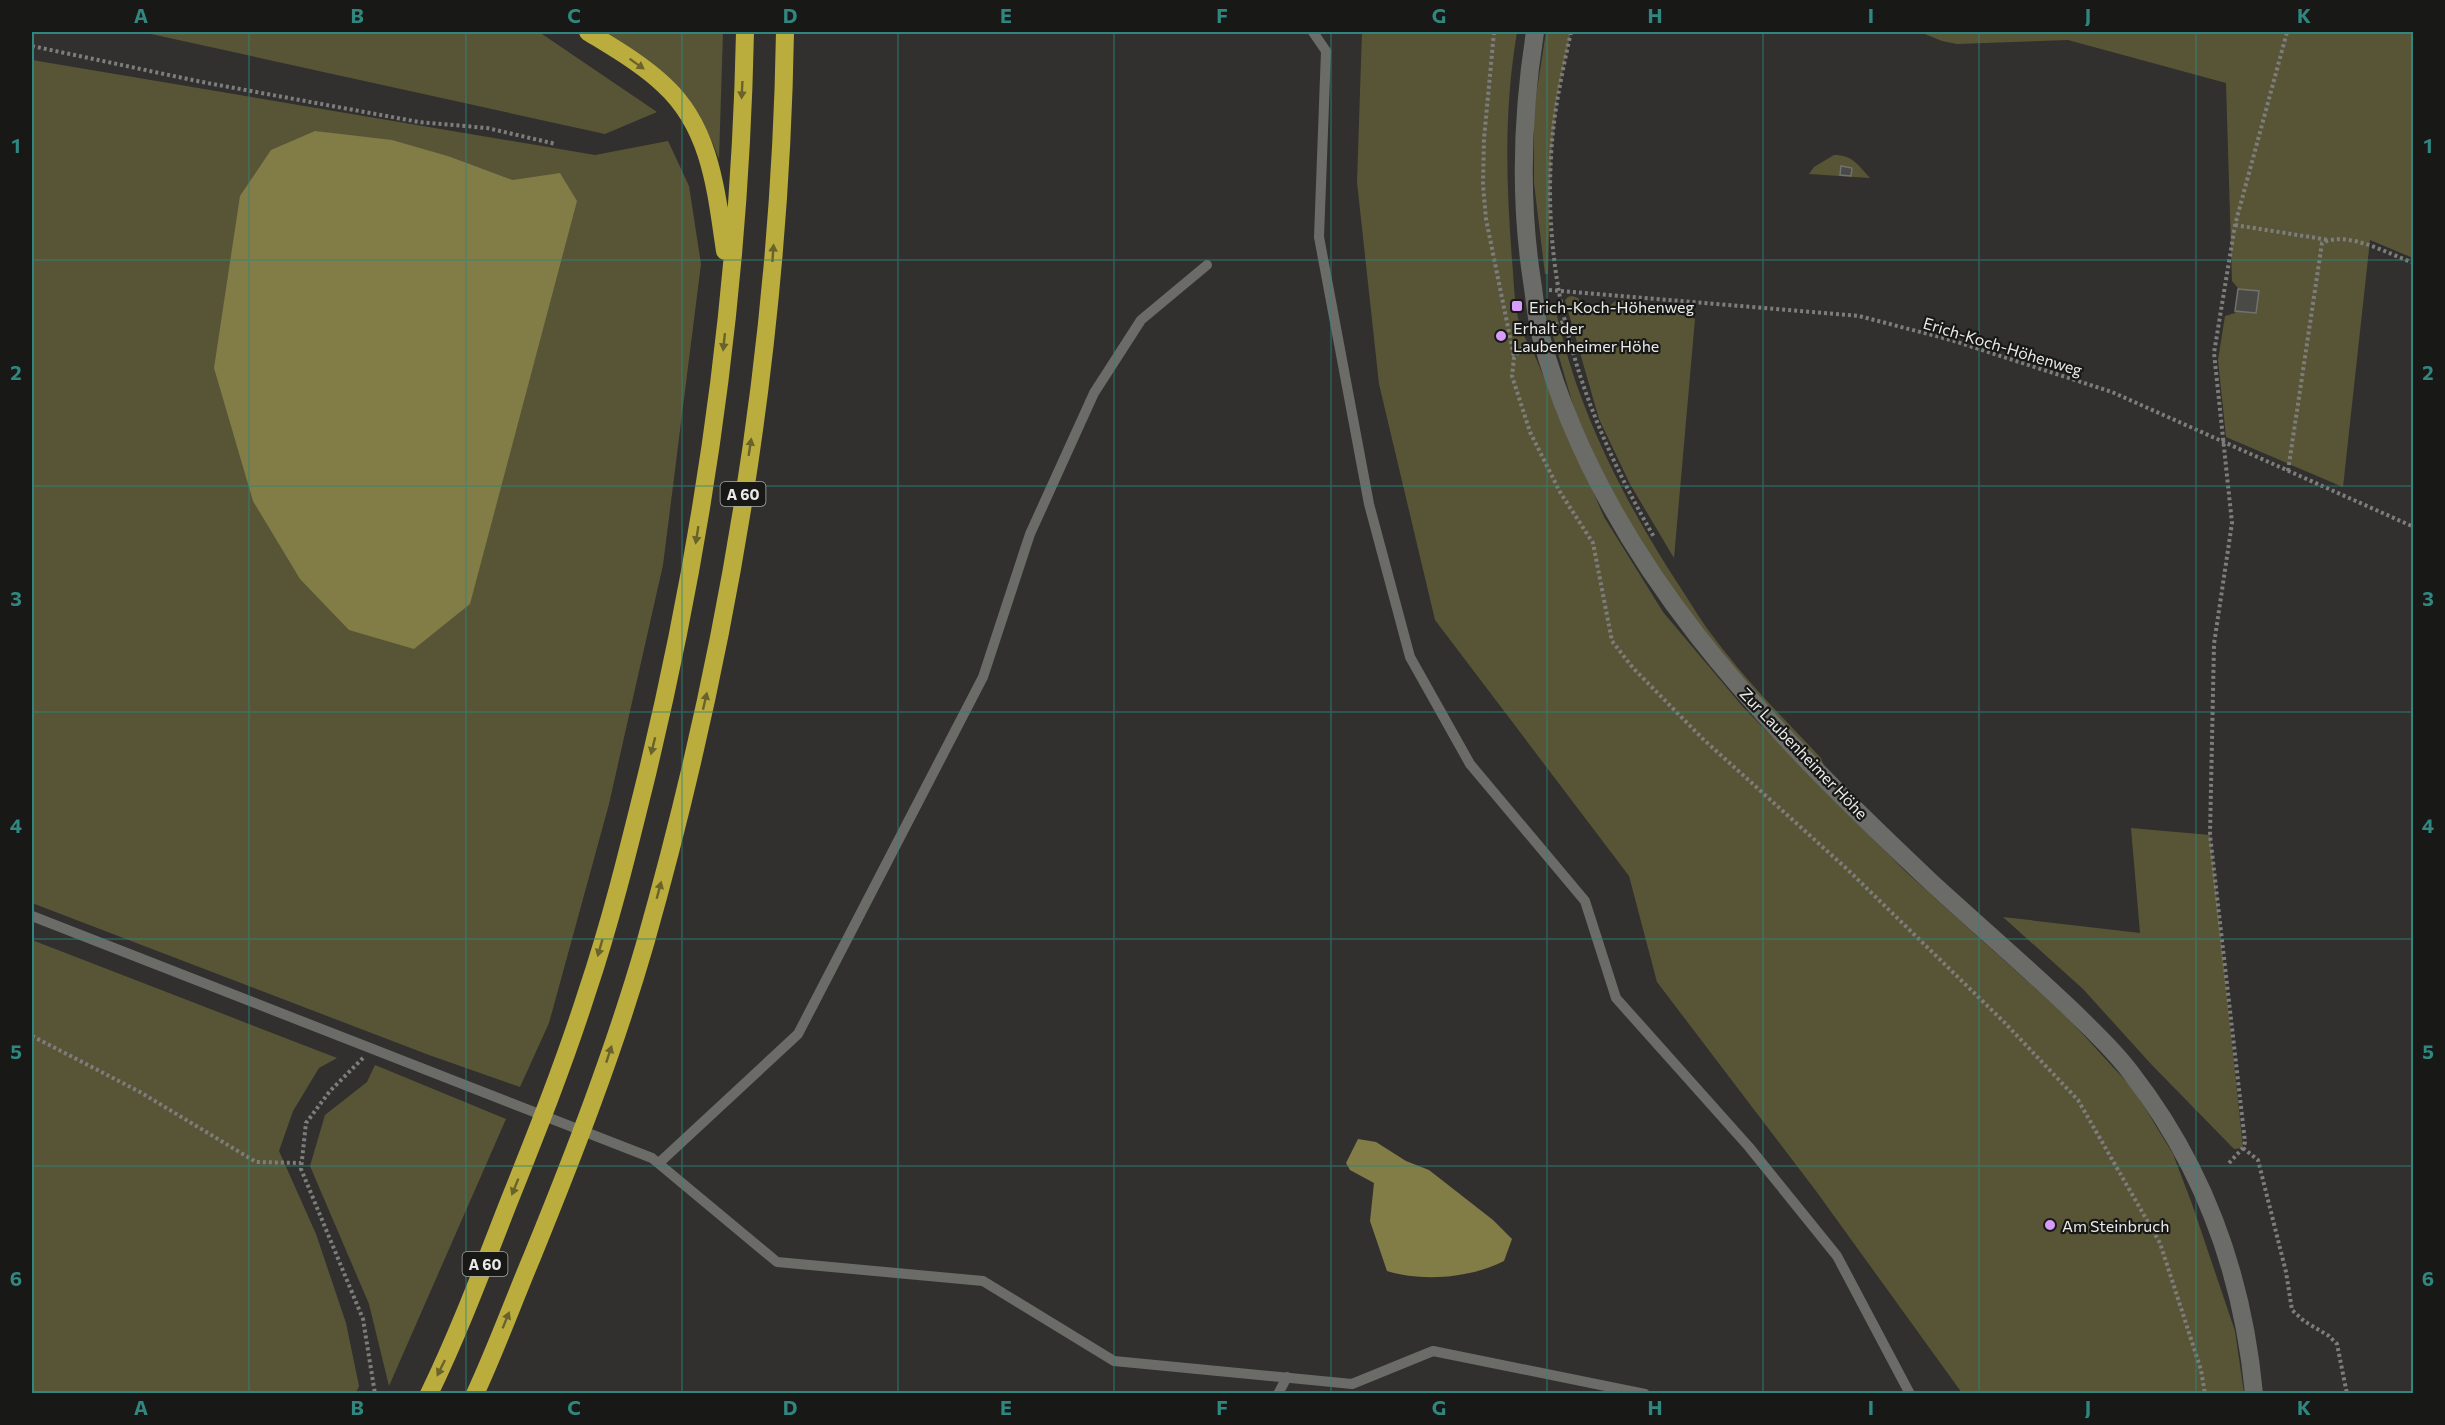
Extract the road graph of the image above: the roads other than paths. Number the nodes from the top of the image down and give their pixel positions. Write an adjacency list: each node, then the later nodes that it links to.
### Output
1 (588, 32): 7 (highway, A 60, one-way to 7)
2 (745, 32): 7 (highway, A 60, one-way to 7)
3 (784, 32): 12 (highway, A 60, one-way to 3)
4 (1313, 32): 15 (lane)
5 (1535, 32): 16 (street, Zur Laubenheimer Höhe)
6 (1207, 265): 9 (lane)
7 (730, 284): 11 (highway, A 60, one-way to 11)
8 (32, 916): 9 (lane)
9 (659, 1163): 10 (lane)
10 (1287, 1377): 13 (lane); 14 (lane)
11 (429, 1394)
12 (475, 1394)
13 (1278, 1394)
14 (1645, 1394)
15 (1910, 1394)
16 (2254, 1394)

